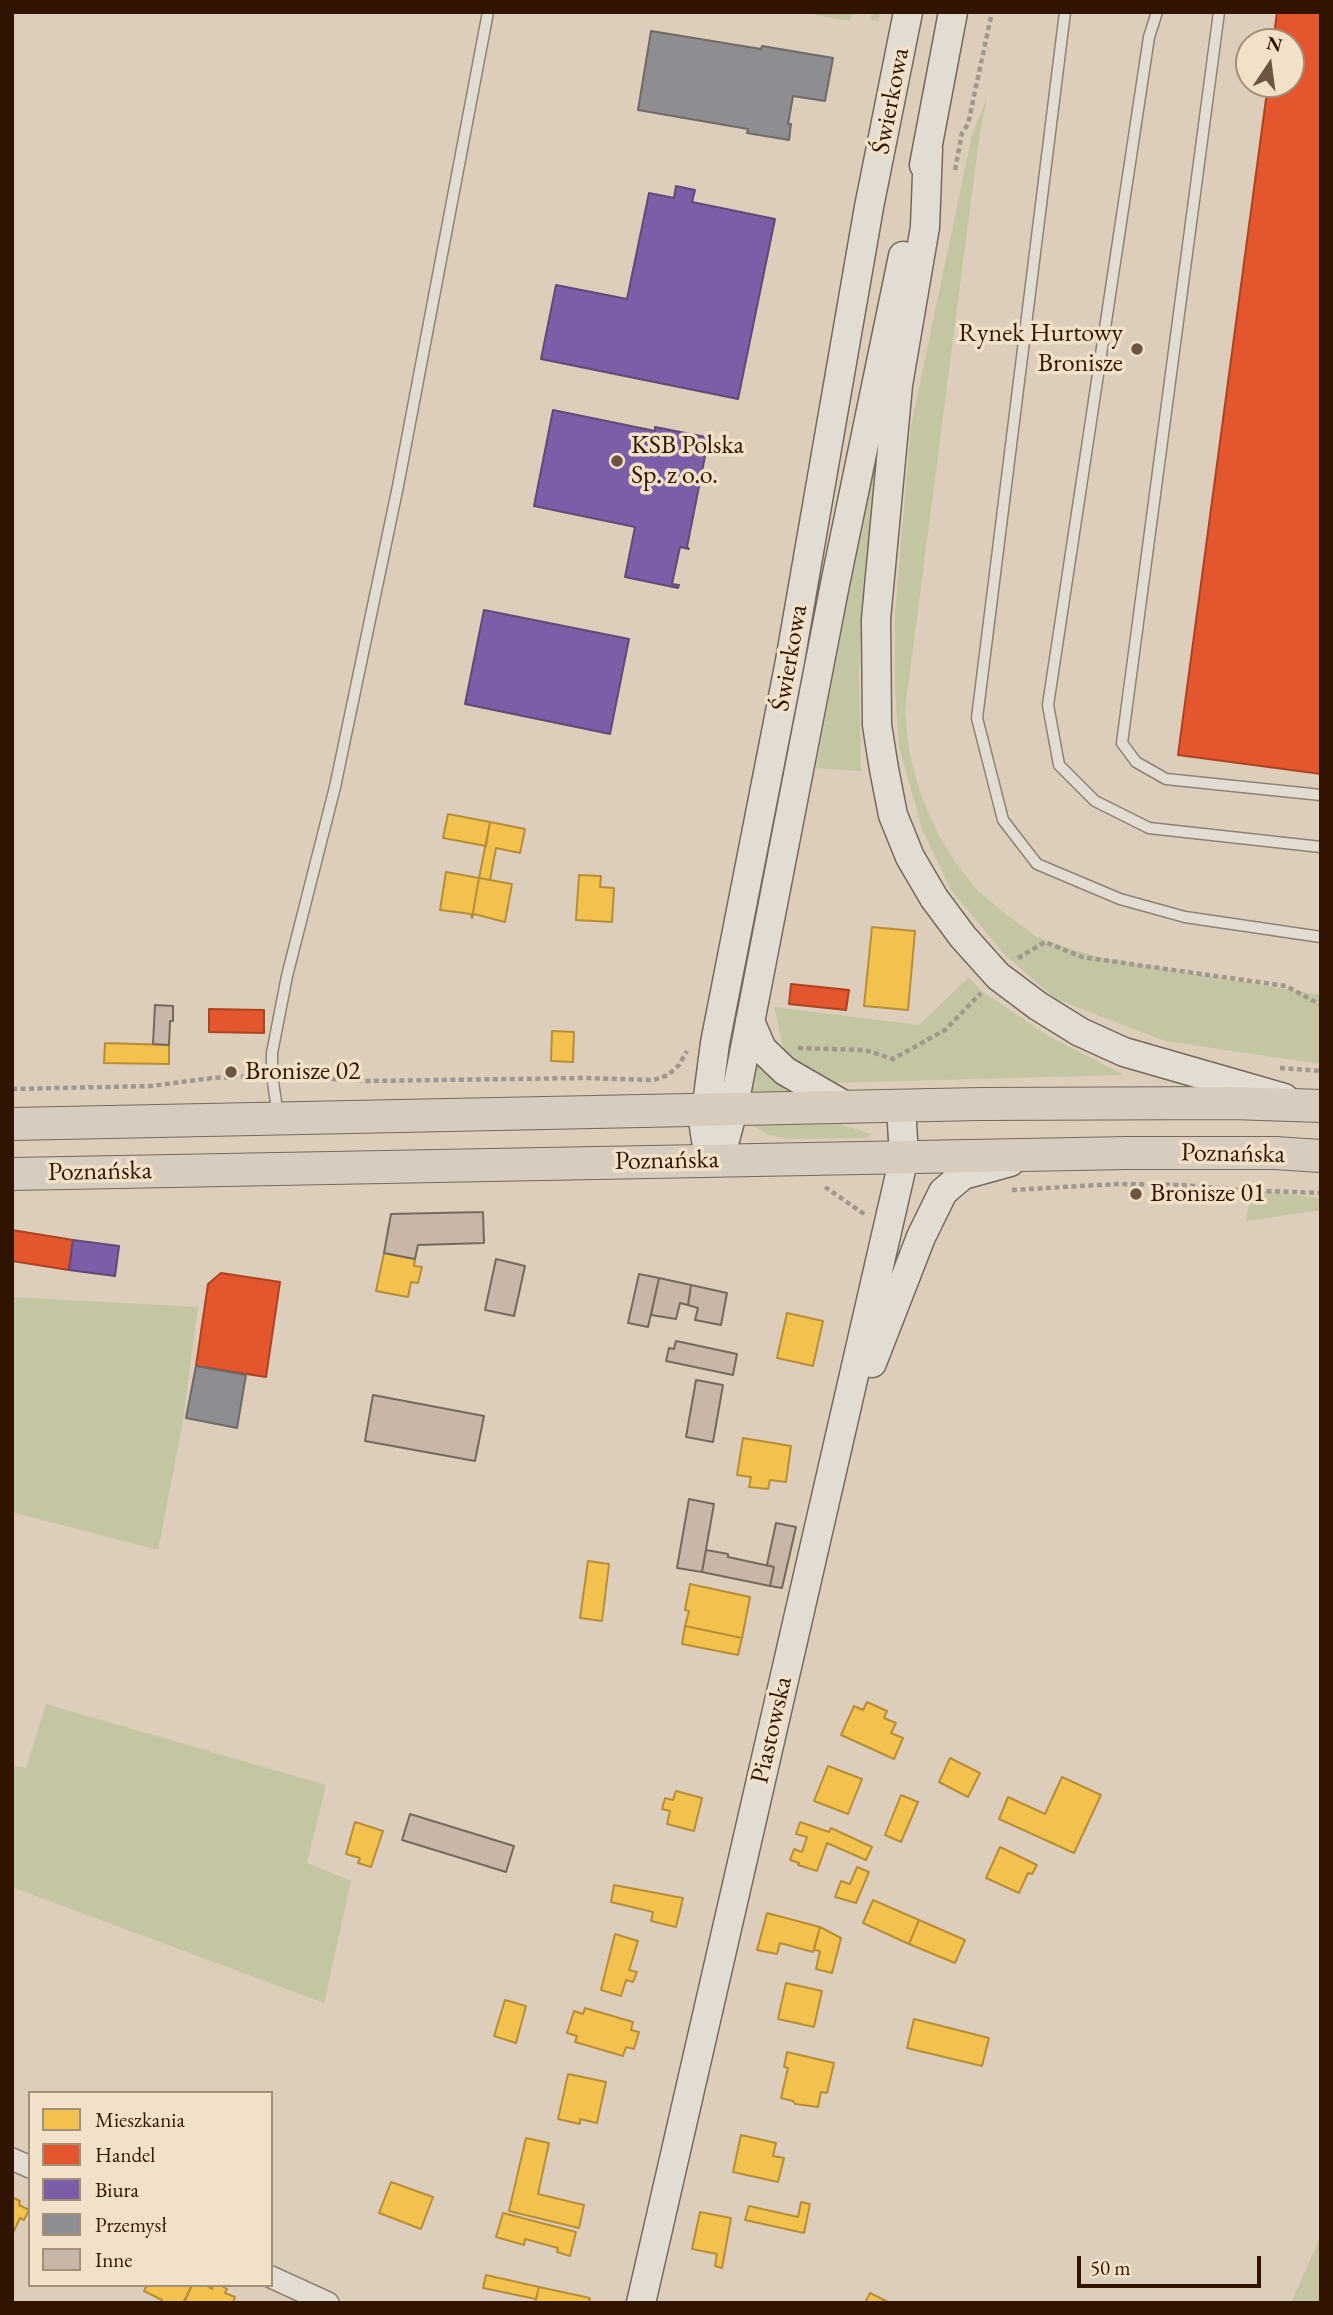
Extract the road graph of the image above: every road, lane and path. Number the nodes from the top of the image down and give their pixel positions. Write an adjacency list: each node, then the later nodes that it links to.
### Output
1 (488, 12): 21 (lane)
2 (908, 12): 26 (street, Świerkowa)
3 (953, 12): 8 (street, Świerkowa)
4 (992, 12): 9 (path)
5 (1065, 12): 12 (lane)
6 (1157, 12): 11 (lane)
7 (1219, 12): 10 (lane)
8 (928, 149): 16 (street, Świerkowa); 23 (street)
9 (952, 183)
10 (1321, 795)
11 (1321, 846)
12 (1321, 937)
13 (1016, 960): 15 (path)
14 (987, 986): 18 (path)
15 (1321, 1005)
16 (750, 1021): 25 (street); 26 (street, Świerkowa)
17 (689, 1040): 21 (path)
18 (786, 1047)
19 (1271, 1067): 20 (path)
20 (1321, 1071)
21 (272, 1075): 22 (path); 27 (lane)
22 (12, 1089)
23 (1315, 1105): 24 (main road, Poznańska)
24 (901, 1107): 25 (main road, Poznańska); 31 (street, Piastowska)
25 (849, 1108): 26 (main road, Poznańska)
26 (719, 1110): 27 (main road, Poznańska); 32 (street, Świerkowa)
27 (279, 1119): 28 (main road, Poznańska)
28 (12, 1124)
29 (1038, 1154): 30 (main road, Poznańska); 31 (main road, Poznańska); 36 (street)
30 (1321, 1156)
31 (904, 1157): 32 (main road, Poznańska); 36 (street, Piastowska)
32 (716, 1161): 33 (main road, Poznańska)
33 (12, 1174)
34 (1117, 1184): 35 (path)
35 (1321, 1193)
36 (832, 1471): 39 (street, Piastowska)
37 (273, 2278): 38 (street)
38 (328, 2303)
39 (641, 2303)

